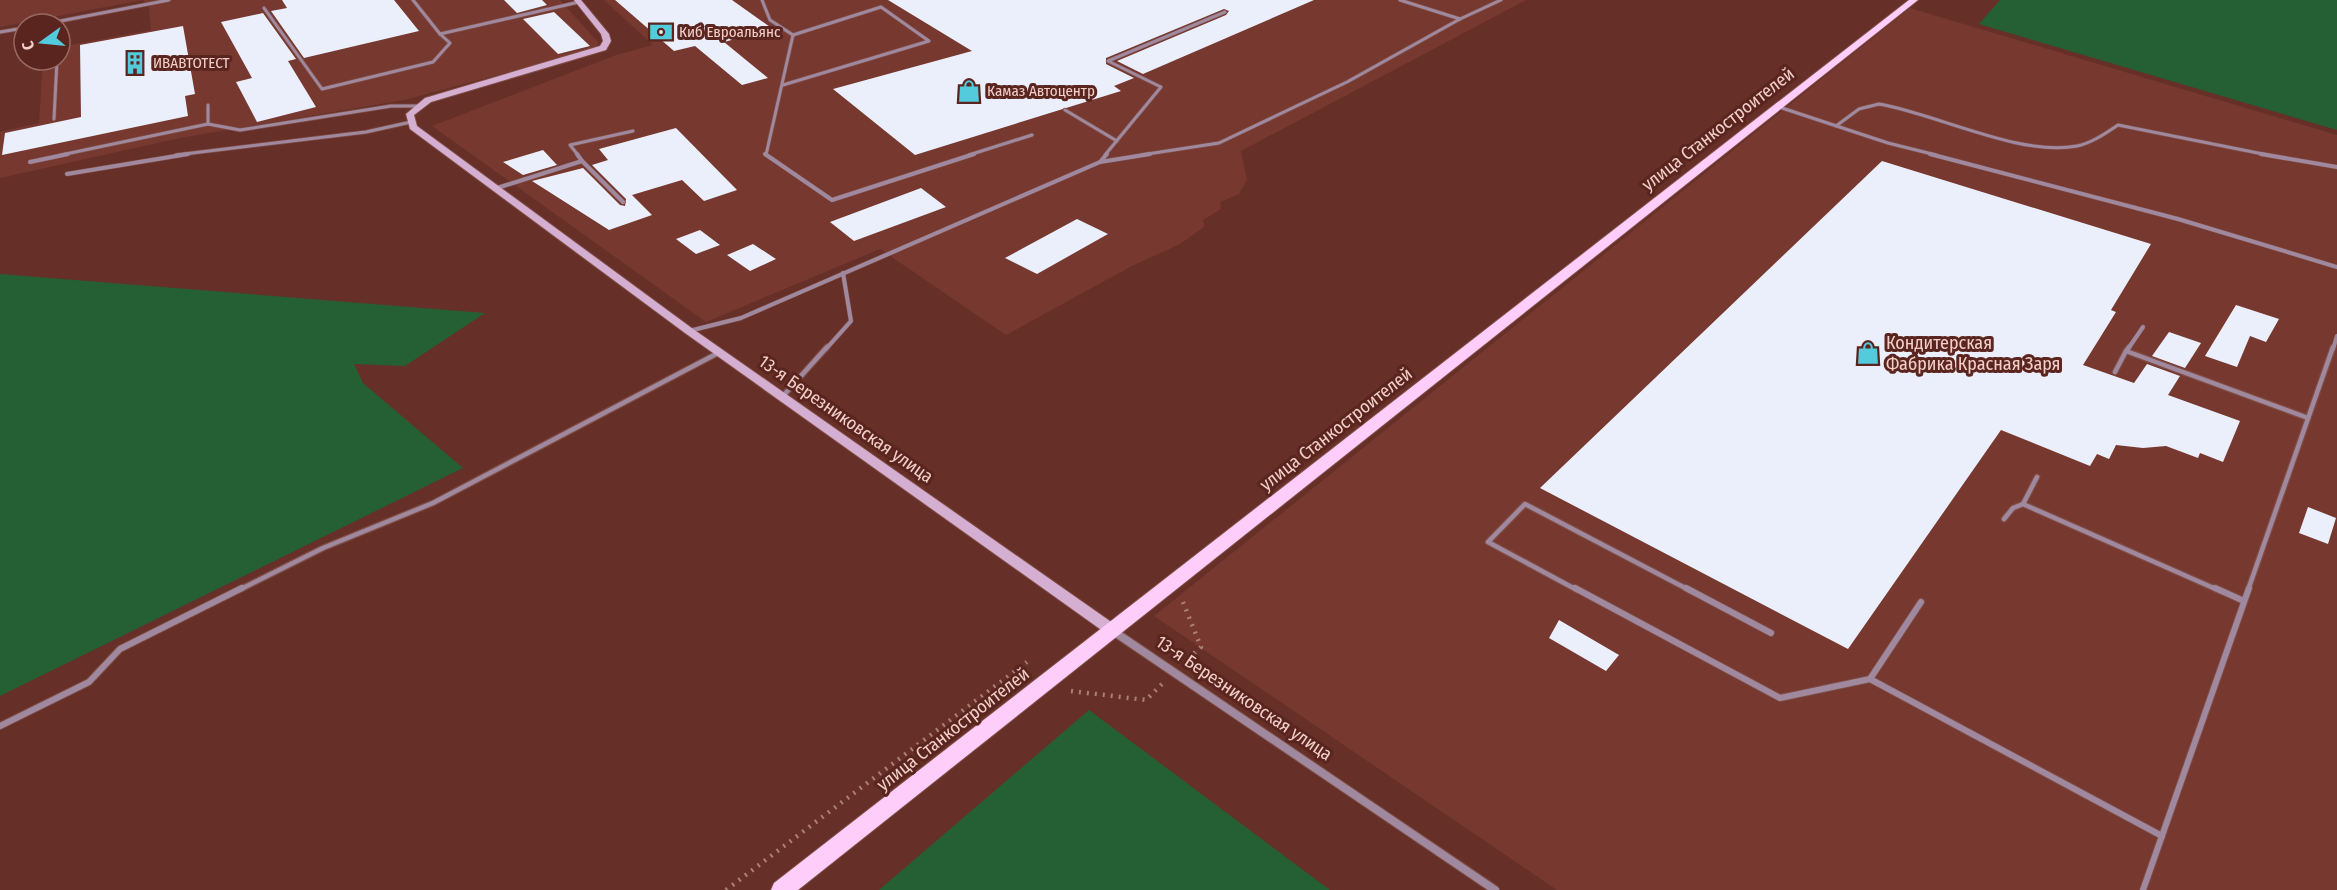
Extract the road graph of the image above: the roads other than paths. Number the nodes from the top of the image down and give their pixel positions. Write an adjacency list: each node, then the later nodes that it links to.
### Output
1 (170, 0): 10 (lane)
2 (413, 0): 12 (lane)
3 (762, 0): 13 (lane)
4 (1400, 0): 11 (lane)
5 (1501, 0): 11 (lane)
6 (1914, 0): 18 (main road, улица Станкостроителей)
7 (578, 1): 12 (lane); 17 (street)
8 (264, 8): 12 (lane)
9 (1225, 12): 26 (lane)
10 (72, 19)
11 (1460, 19): 29 (lane)
12 (440, 34)
13 (793, 35): 15 (lane); 15 (lane)
14 (56, 72): 20 (lane)
15 (783, 85): 25 (lane)
16 (208, 105): 22 (lane)
17 (418, 106): 21 (street); 22 (lane)
18 (1779, 107): 23 (lane); 49 (main road, улица Станкостроителей)
19 (1065, 111): 26 (lane)
20 (54, 118)
21 (411, 122): 31 (lane); 32 (street, 13-я Березниковская улица)
22 (208, 124): 28 (lane)
23 (1836, 126): 30 (lane); 34 (lane)
24 (633, 130): 27 (lane)
25 (1032, 135)
26 (1117, 141): 29 (lane)
27 (582, 161): 32 (lane); 33 (lane)
28 (30, 162)
29 (1100, 162): 35 (lane)
30 (2337, 167)
31 (67, 174)
32 (494, 189): 37 (street, 13-я Березниковская улица)
33 (623, 202)
34 (2337, 267)
35 (843, 273): 37 (lane); 42 (lane)
36 (2142, 327): 39 (lane)
37 (689, 331): 40 (street, 13-я Березниковская улица)
38 (2337, 336): 43 (lane)
39 (2126, 351): 41 (lane); 43 (lane)
40 (720, 352): 42 (street, 13-я Березниковская улица); 52 (lane)
41 (2115, 372)
42 (783, 396): 49 (street, 13-я Березниковская улица)
43 (2308, 418): 47 (lane)
44 (2037, 477): 45 (lane)
45 (2023, 504): 46 (lane); 47 (lane)
46 (2004, 519)
47 (2244, 601): 53 (lane)
48 (1921, 602): 51 (lane)
49 (1112, 630): 54 (main road, улица Станкостроителей); 55 (street, 13-я Березниковская улица)
50 (1771, 633): 51 (lane)
51 (1870, 679): 53 (lane)
52 (0, 726)
53 (2162, 836): 56 (lane)
54 (782, 890)
55 (1494, 890)
56 (2143, 890)

